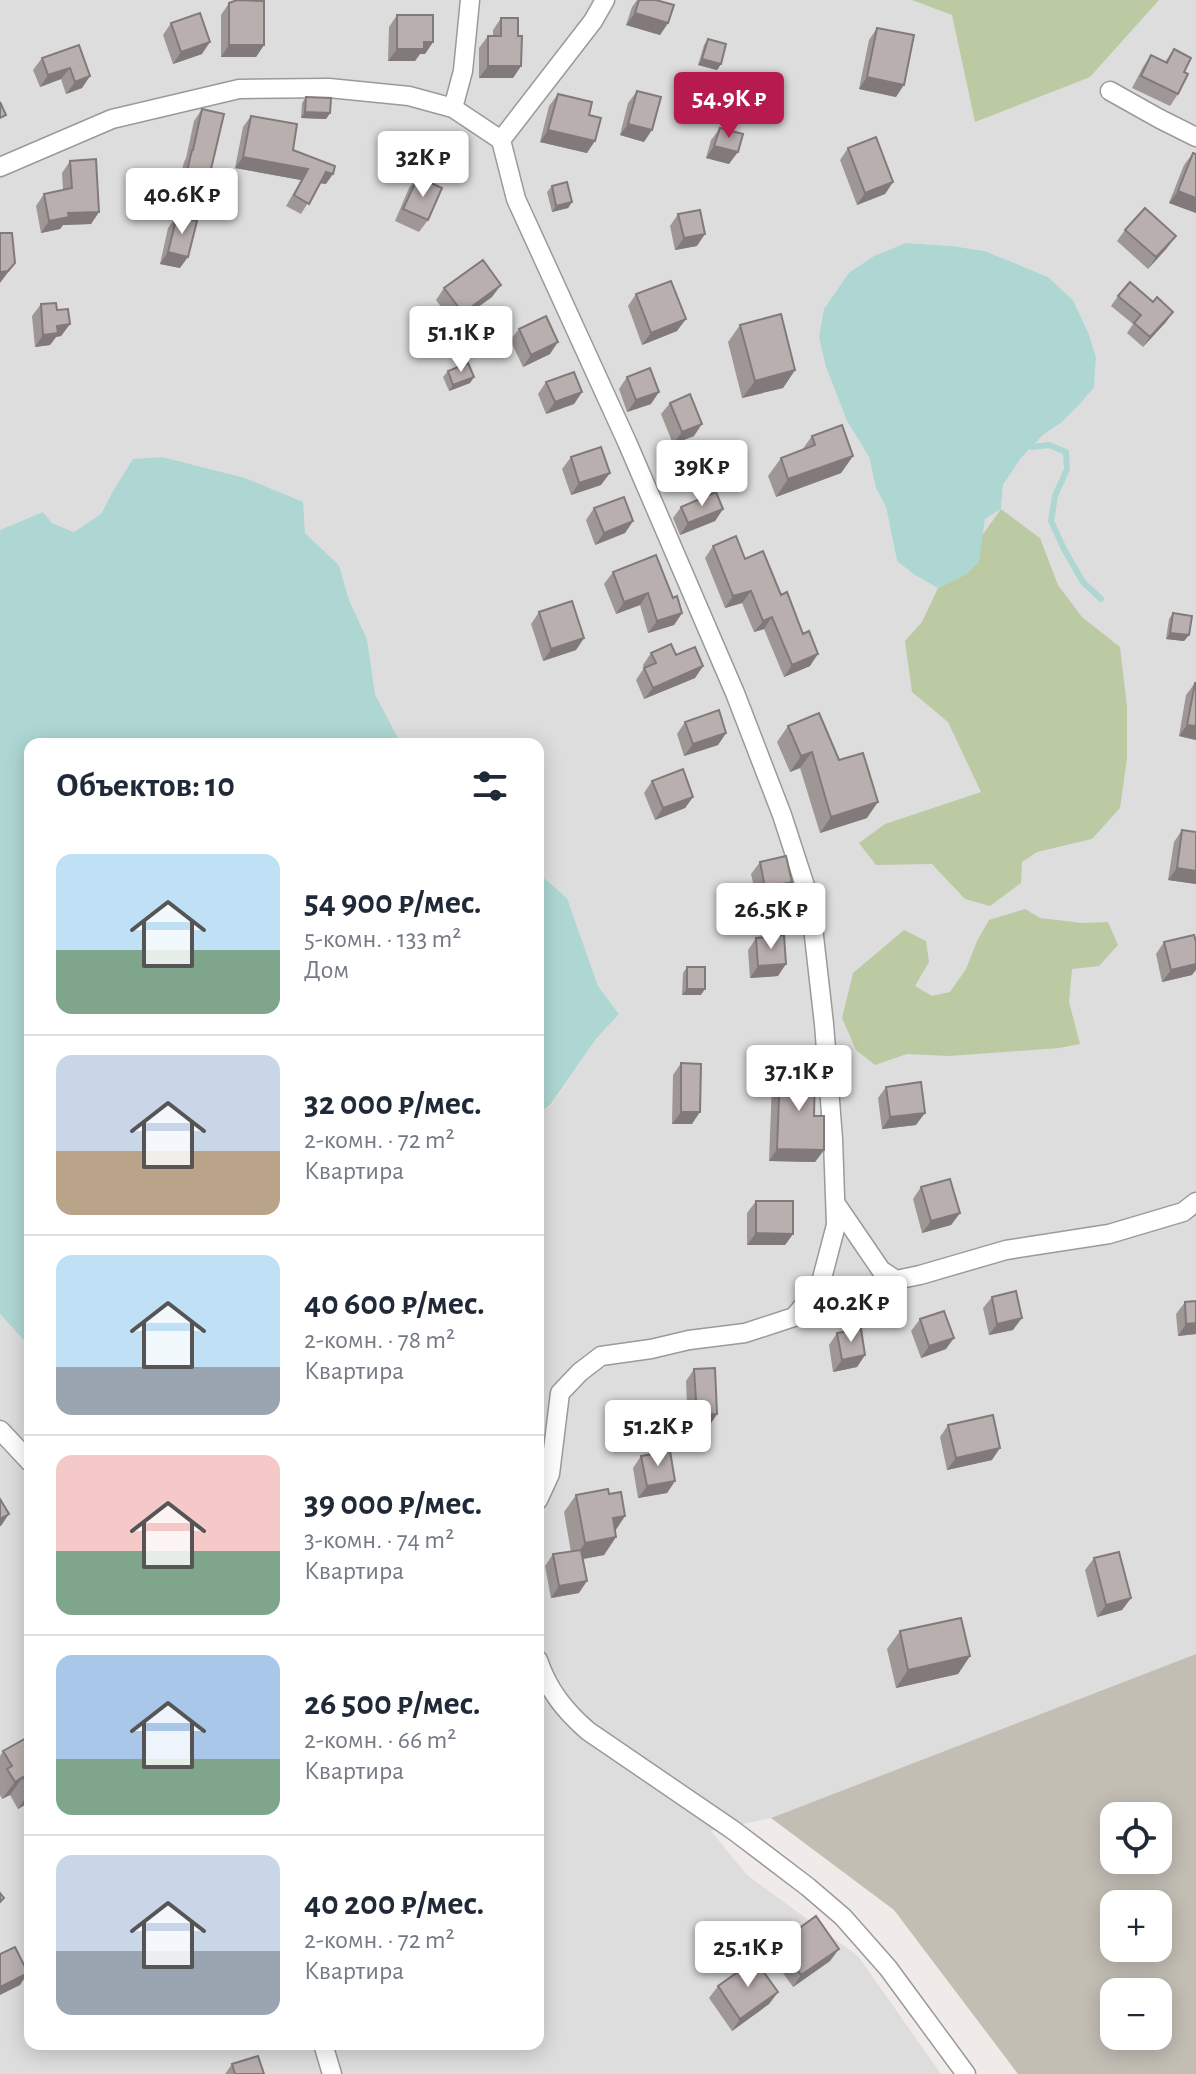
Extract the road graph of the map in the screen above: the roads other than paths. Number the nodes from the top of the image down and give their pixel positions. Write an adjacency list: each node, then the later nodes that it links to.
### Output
1 (470, 0): 4 (street)
2 (605, 0): 6 (street)
3 (1110, 91): 5 (street)
4 (453, 108): 6 (street); 7 (street)
5 (1196, 137)
6 (501, 140): 9 (street)
7 (0, 167)
8 (1196, 1202): 10 (street)
9 (835, 1203): 10 (street); 11 (street)
10 (896, 1280): 11 (street)
11 (794, 1317): 14 (street)
12 (0, 1430): 13 (street)
13 (24, 1456)
14 (544, 1487)
15 (544, 1673): 18 (street)
16 (325, 2050): 17 (street)
17 (332, 2074)
18 (966, 2074)

